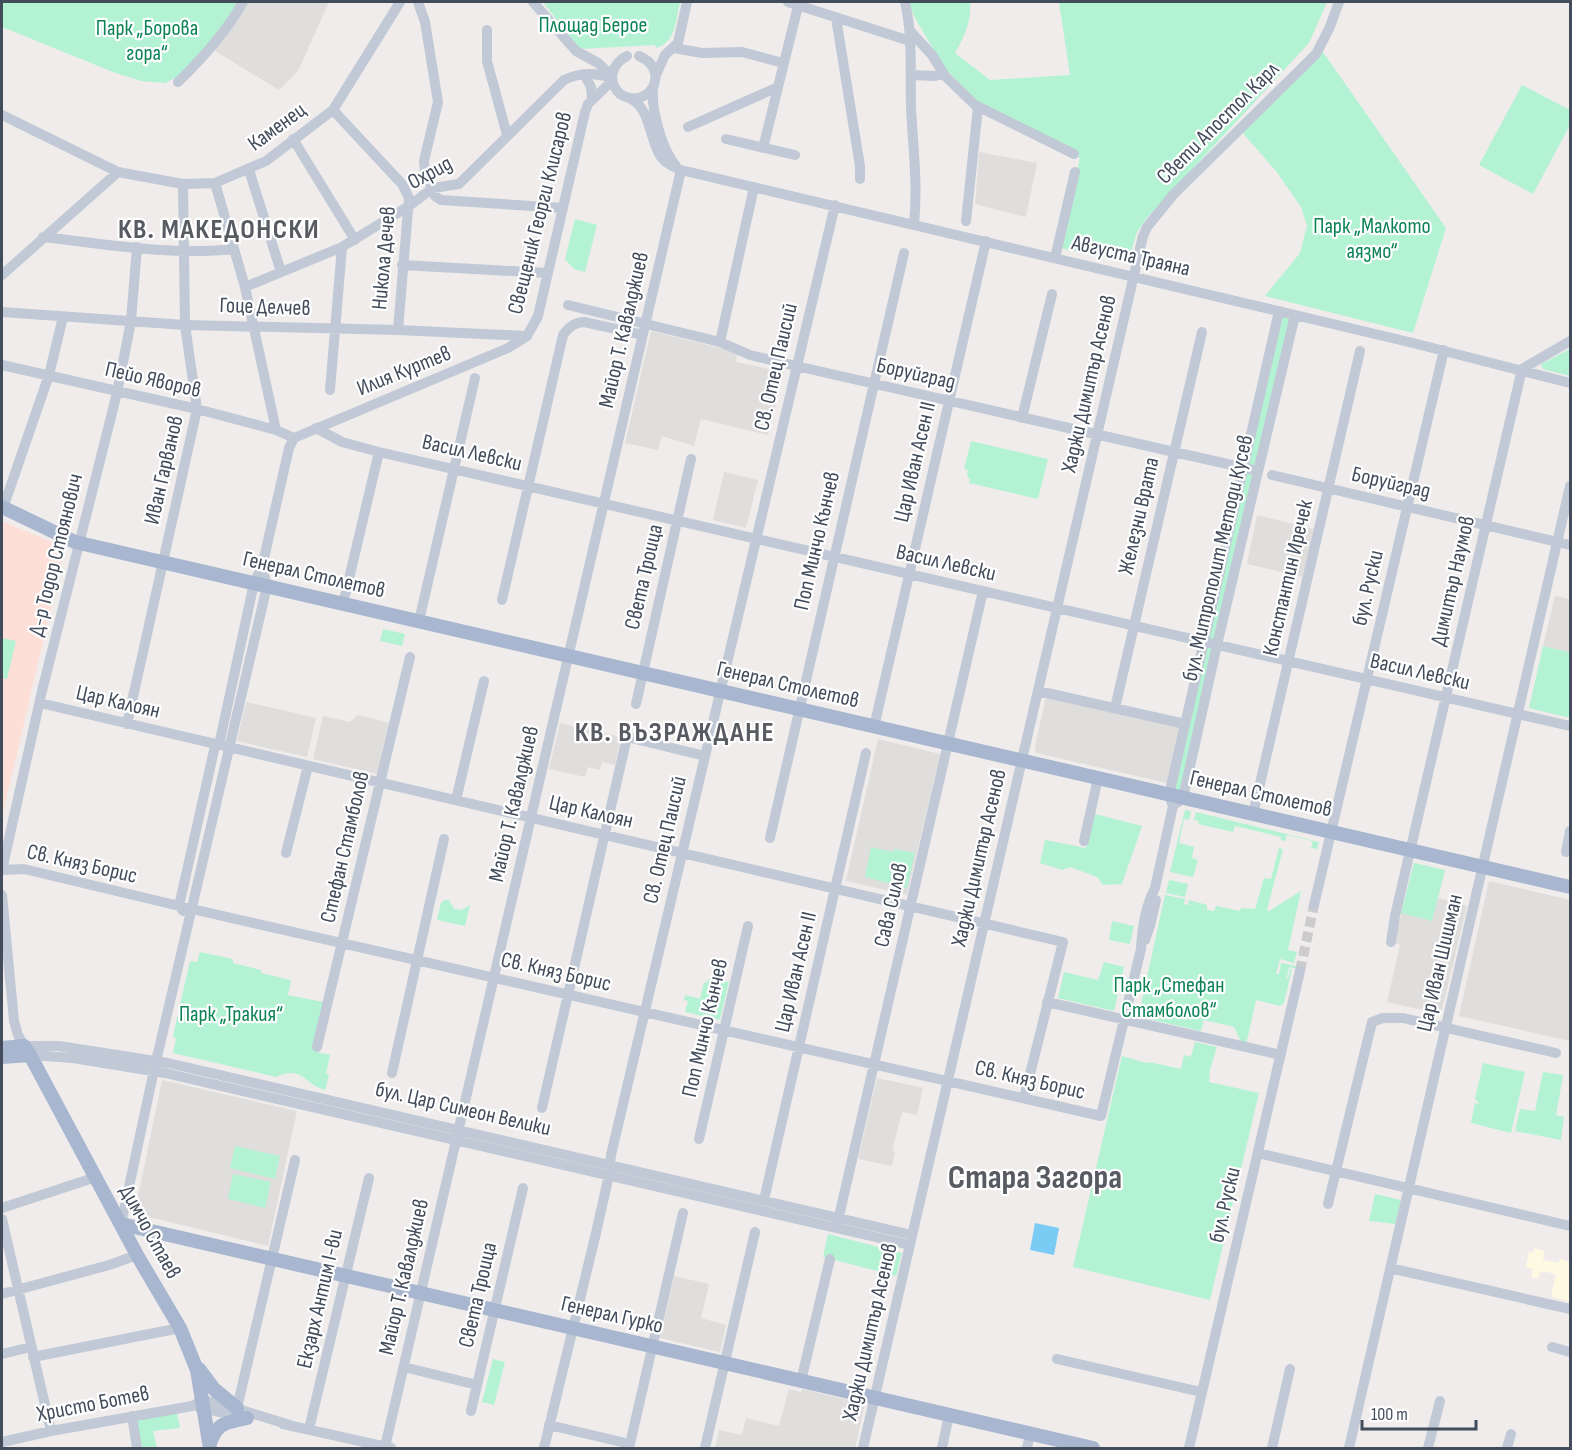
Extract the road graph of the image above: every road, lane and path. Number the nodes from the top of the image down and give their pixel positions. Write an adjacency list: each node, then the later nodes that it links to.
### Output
1 (243, 2): 22 (street)
2 (400, 2): 27 (street, Каменец)
3 (418, 2): 44 (street)
4 (533, 2): 15 (street)
5 (687, 2): 12 (street)
6 (905, 2): 11 (street)
7 (1339, 2): 63 (street, Свети Апостол Карл)
8 (795, 3): 9 (street); 16 (street)
9 (836, 18): 11 (street); 40 (street)
10 (488, 30): 30 (street)
11 (910, 36): 18 (street); 19 (street)
12 (671, 50): 14 (street); 16 (street); 21 (street)
13 (627, 56): 14 (street); 15 (street); 20 (street)
14 (639, 56): 21 (street)
15 (585, 57): 17 (street); 20 (street)
16 (783, 63): 23 (street)
17 (580, 74): 20 (street); 25 (street); 30 (street, Охрид)
18 (943, 74): 19 (street); 26 (street)
19 (910, 75): 49 (street)
20 (612, 79): 24 (street); 25 (street, Свещеник Георги Клисаров)
21 (655, 81): 24 (street); 37 (street)
22 (178, 82)
23 (778, 87): 29 (street); 33 (street)
24 (627, 98): 25 (street, Свещеник Георги Клисаров); 37 (street, Августа Траяна)
25 (592, 100): 47 (street, Свещеник Георги Клисаров)
26 (978, 107): 34 (street); 48 (street)
27 (333, 110): 31 (street, Каменец); 46 (street, Никола Дечев)
28 (2, 114): 38 (street, Каменец)
29 (688, 127)
30 (507, 135): 44 (street, Охрид)
31 (293, 139): 36 (street, Каменец); 51 (street)
32 (726, 139): 33 (street)
33 (763, 148): 35 (street)
34 (1074, 154)
35 (795, 155)
36 (249, 170): 41 (street, Каменец); 60 (street)
37 (681, 170): 43 (street, Августа Траяна); 72 (street, Майор Т. Кавалджиев)
38 (118, 172): 42 (street, Каменец); 50 (street)
39 (1075, 172): 58 (street)
40 (860, 179)
41 (215, 183): 42 (street, Каменец); 55 (street)
42 (183, 184): 56 (street, Иван Гарванов)
43 (754, 186): 45 (street, Августа Траяна); 81 (street)
44 (433, 189): 46 (street, Охрид); 47 (street)
45 (835, 205): 49 (street, Августа Траяна); 85 (street, Св. Отец Паисий)
46 (409, 206): 51 (street, Охрид); 59 (street, Никола Дечев)
47 (563, 207): 61 (street, Свещеник Георги Клисаров)
48 (966, 221)
49 (914, 224): 52 (street, Августа Траяна)
50 (42, 237): 54 (street); 62 (street)
51 (355, 240): 53 (street, Охрид)
52 (986, 241): 58 (street, Августа Траяна); 93 (street, Цар Иван Асен II)
53 (342, 247): 60 (street, Охрид); 75 (street)
54 (137, 248): 56 (street); 71 (street, Д-р Тодор Стоянович)
55 (234, 249): 56 (street); 64 (street)
56 (184, 250): 73 (street, Иван Гарванов)
57 (904, 254): 90 (street, Поп Минчо Кънчев)
58 (1055, 258): 63 (street, Августа Траяна)
59 (402, 264): 61 (street); 76 (street, Никола Дечев)
60 (281, 272): 64 (street, Охрид)
61 (548, 273): 79 (street, Свещеник Георги Клисаров)
62 (2, 275)
63 (1134, 276): 67 (street, Августа Траяна); 98 (street, Хаджи Димитър Асенов)
64 (245, 287): 74 (street)
65 (1052, 294): 95 (street)
66 (568, 305): 72 (street, Боруйград)
67 (1279, 311): 69 (street, Августа Траяна); 103 (street, бул. Митрополит Методи Кусев)
68 (2, 312): 70 (street, Гоце Делчев)
69 (1295, 315): 82 (street, Августа Траяна); 105 (street, бул. Митрополит Методи Кусев)
70 (63, 317): 71 (street, Гоце Делчев); 87 (street)
71 (131, 321): 73 (street, Гоце Делчев); 92 (street, Д-р Тодор Стоянович)
72 (645, 324): 78 (street, Майор Т. Кавалджиев); 81 (street, Боруйград)
73 (185, 325): 74 (street, Гоце Делчев); 94 (street, Иван Гарванов)
74 (253, 326): 75 (street, Гоце Делчев); 97 (street)
75 (335, 329): 76 (street, Гоце Делчев); 91 (street)
76 (398, 330): 79 (street, Гоце Делчев)
77 (1202, 332): 101 (street, Железни Врата)
78 (643, 335): 107 (street); 110 (street, Майор Т. Кавалджиев)
79 (527, 336): 96 (street, Илия Куртев)
80 (1570, 341): 86 (street)
81 (720, 342): 85 (street, Боруйград)
82 (1444, 350): 86 (street, Августа Траяна); 112 (street, бул. Руски)
83 (1360, 351): 109 (street, Константин Иречек)
84 (2, 365): 87 (street, Пейо Яворов)
85 (796, 366): 90 (street, Боруйград); 115 (street, Св. Отец Паисий)
86 (1522, 369): 89 (street, Августа Траяна); 114 (street, Димитър Наумов)
87 (49, 375): 92 (street, Пейо Яворов); 111 (street)
88 (475, 378): 104 (street)
89 (1570, 383)
90 (874, 384): 93 (street, Боруйград); 119 (street, Поп Минчо Кънчев)
91 (330, 390)
92 (117, 393): 94 (street, Пейо Яворов); 117 (street, Д-р Тодор Стоянович)
93 (949, 401): 95 (street, Боруйград); 121 (street, Цар Иван Асен II)
94 (197, 409): 97 (street, Пейо Яворов); 120 (street, Иван Гарванов)
95 (1022, 418): 98 (street, Боруйград)
96 (316, 428): 99 (street, Илия Куртев); 100 (street, Васил Левски)
97 (276, 430): 99 (street, Пейо Яворов)
98 (1097, 435): 101 (street, Боруйград); 126 (street, Хаджи Димитър Асенов)
99 (294, 438): 122 (street)
100 (379, 452): 104 (street, Васил Левски); 125 (street)
101 (1174, 452): 103 (street, Боруйград); 128 (street, Железни Врата)
102 (691, 459): 113 (street, Света Троица)
103 (1243, 468): 105 (street, Боруйград); 129 (street, бул. Митрополит Методи Кусев)
104 (453, 469): 107 (street, Васил Левски); 127 (street)
105 (1258, 471): 130 (street, бул. Митрополит Методи Кусев)
106 (1272, 475): 109 (street, Боруйград)
107 (529, 486): 110 (street, Васил Левски); 124 (street)
108 (1570, 486): 116 (street, Цар Иван Шишман)
109 (1329, 488): 112 (street, Боруйград); 133 (street, Константин Иречек)
110 (604, 504): 113 (street, Васил Левски); 131 (street, Майор Т. Кавалджиев)
111 (2, 507): 117 (main road, Генерал Столетов)
112 (1408, 507): 114 (street, Боруйград); 135 (street, бул. Руски)
113 (677, 521): 115 (street, Васил Левски); 134 (street, Света Троица)
114 (1486, 525): 116 (street, Боруйград); 139 (street, Димитър Наумов)
115 (756, 539): 119 (street, Васил Левски); 137 (street, Св. Отец Паисий)
116 (1558, 542): 118 (street, Боруйград); 144 (street, Цар Иван Шишман)
117 (79, 543): 120 (main road, Генерал Столетов); 140 (street, Д-р Тодор Стоянович)
118 (1570, 545)
119 (833, 557): 121 (street, Васил Левски); 143 (street, Поп Минчо Кънчев)
120 (163, 562): 122 (main road, Генерал Столетов); 145 (street, Иван Гарванов)
121 (910, 574): 123 (street, Васил Левски); 147 (street, Цар Иван Асен II)
122 (260, 584): 125 (main road, Генерал Столетов); 150 (street)
123 (983, 591): 126 (street, Васил Левски); 149 (street, Сава Силов)
124 (502, 600)
125 (343, 604): 127 (main road, Генерал Столетов)
126 (1057, 608): 128 (street, Васил Левски); 138 (street, Хаджи Димитър Асенов)
127 (419, 621): 131 (main road, Генерал Столетов)
128 (1134, 626): 129 (street, Васил Левски); 142 (street, Железни Врата)
129 (1203, 642): 130 (street, Васил Левски); 146 (street, бул. Митрополит Методи Кусев)
130 (1217, 645): 133 (street, Васил Левски); 157 (street, бул. Митрополит Методи Кусев)
131 (568, 656): 134 (main road, Генерал Столетов); 160 (street, Майор Т. Кавалджиев)
132 (410, 657): 156 (street, Стефан Стамболов)
133 (1289, 661): 135 (street, Васил Левски); 159 (street, Константин Иречек)
134 (643, 673): 137 (main road, Генерал Столетов); 141 (street, Света Троица)
135 (1367, 680): 139 (street, Васил Левски); 162 (street, бул. Руски)
136 (484, 681): 158 (street)
137 (720, 691): 143 (main road, Генерал Столетов); 152 (street, Св. Отец Паисий)
138 (1038, 691): 142 (street); 153 (street, Хаджи Димитър Асенов)
139 (1446, 698): 144 (street, Васил Левски); 167 (street, Димитър Наумов)
140 (39, 703): 145 (street, Цар Калоян); 172 (street, Д-р Тодор Стоянович)
141 (636, 704)
142 (1115, 708): 146 (street)
143 (799, 709): 147 (main road, Генерал Столетов); 165 (street, Поп Минчо Кънчев)
144 (1519, 715): 148 (street, Васил Левски); 171 (street, Цар Иван Шишман)
145 (127, 724): 150 (street, Цар Калоян)
146 (1185, 724): 157 (street, бул. Митрополит Методи Кусев)
147 (874, 726): 149 (main road, Генерал Столетов)
148 (1570, 726)
149 (948, 744): 153 (main road, Генерал Столетов); 178 (street, Сава Силов)
150 (225, 749): 154 (street, Цар Калоян); 177 (street); 179 (street)
151 (866, 753): 174 (street, Цар Иван Асен II)
152 (705, 756): 163 (street); 170 (street, Св. Отец Паисий)
153 (1022, 760): 155 (main road, Генерал Столетов); 180 (street, Хаджи Димитър Асенов)
154 (308, 766): 156 (street, Цар Калоян); 169 (street)
155 (1098, 778): 157 (main road, Генерал Столетов); 166 (street)
156 (380, 782): 158 (street, Цар Калоян); 183 (street, Стефан Стамболов)
157 (1175, 799): 159 (main road, Генерал Столетов); 190 (street, бул. Митрополит Методи Кусев)
158 (456, 800): 160 (street, Цар Калоян)
159 (1253, 814): 162 (main road, Генерал Столетов)
160 (531, 818): 163 (street, Цар Калоян); 186 (street, Майор Т. Кавалджиев)
161 (1570, 831): 168 (street)
162 (1331, 832): 167 (main road, Генерал Столетов); 176 (street, бул. Руски)
163 (604, 835): 170 (street, Цар Калоян); 187 (street)
164 (444, 838): 184 (street)
165 (770, 838)
166 (1084, 841)
167 (1410, 850): 171 (main road, Генерал Столетов); 182 (street, Димитър Наумов)
168 (1566, 852)
169 (286, 853)
170 (682, 853): 174 (street, Цар Калоян); 189 (street, Св. Отец Паисий)
171 (1482, 867): 173 (main road, Генерал Столетов); 191 (street, Цар Иван Шишман)
172 (2, 870): 177 (street, Св. Княз Борис)
173 (1570, 887)
174 (835, 889): 178 (street, Цар Калоян); 195 (street, Цар Иван Асен II)
175 (2, 896): 196 (street)
176 (1314, 905)
177 (179, 906): 179 (street)
178 (910, 906): 180 (street, Цар Калоян); 200 (street, Сава Силов)
179 (191, 913): 183 (street, Св. Княз Борис); 201 (street)
180 (984, 923): 188 (street, Цар Калоян); 203 (street, Хаджи Димитър Асенов)
181 (748, 926): 192 (street, Поп Минчо Кънчев)
182 (1391, 942)
183 (342, 943): 184 (street, Св. Княз Борис); 194 (street, Стефан Стамболов)
184 (417, 960): 186 (street, Св. Княз Борис); 202 (street)
185 (1300, 971): 198 (street, бул. Руски)
186 (494, 978): 187 (street, Св. Княз Борис); 207 (street, Майор Т. Кавалджиев)
187 (568, 994): 189 (street, Св. Княз Борис); 205 (street)
188 (1047, 1002): 190 (street); 204 (street)
189 (645, 1012): 192 (street, Св. Княз Борис); 211 (street, Св. Отец Паисий)
190 (1125, 1019): 198 (street); 206 (street, бул. Митрополит Методи Кусев)
191 (1445, 1028): 197 (street); 212 (street); 216 (street, Цар Иван Шишман)
192 (724, 1030): 195 (street, Св. Княз Борис); 208 (street, Поп Минчо Кънчев)
193 (2, 1047): 196 (main road, бул. Цар Симеон Велики)
194 (317, 1047)
195 (799, 1047): 200 (street, Св. Княз Борис); 217 (street, Цар Иван Асен II)
196 (27, 1050): 199 (main road, бул. Цар Симеон Велики); 201 (street, бул. Цар Симеон Велики); 213 (main road, Димчо Стаев)
197 (1556, 1053)
198 (1281, 1055): 209 (street, бул. Руски)
199 (2, 1057)
200 (874, 1064): 203 (street, Св. Княз Борис); 222 (street, Сава Силов)
201 (155, 1065): 207 (street, бул. Цар Симеон Велики); 223 (street)
202 (392, 1073)
203 (948, 1081): 204 (street, Св. Княз Борис); 226 (street, Хаджи Димитър Асенов)
204 (1024, 1098): 206 (street, Св. Княз Борис)
205 (542, 1108)
206 (1101, 1116)
207 (458, 1135): 211 (street, бул. Цар Симеон Велики); 233 (street, Майор Т. Кавалджиев)
208 (699, 1139)
209 (1258, 1153): 212 (street); 251 (street, бул. Руски)
210 (295, 1160): 228 (street)
211 (609, 1170): 217 (street, бул. Цар Симеон Велики); 222 (street, бул. Цар Симеон Велики); 238 (street, Св. Отец Паисий)
212 (1336, 1171): 216 (street); 218 (street)
213 (96, 1177): 219 (street); 223 (main road, Димчо Стаев)
214 (369, 1178): 231 (street, Екзарх Антим I-ви)
215 (523, 1188): 236 (street, Света Троица)
216 (1409, 1188): 224 (street); 230 (street, Цар Иван Шишман)
217 (764, 1200): 222 (street, бул. Цар Симеон Велики)
218 (1328, 1204)
219 (2, 1208)
220 (683, 1213): 239 (street)
221 (2, 1219): 232 (street)
222 (837, 1223): 226 (street, бул. Цар Симеон Велики)
223 (121, 1224): 227 (main road, Димчо Стаев); 228 (main road, Генерал Гурко)
224 (1570, 1226)
225 (756, 1232): 246 (street)
226 (911, 1240): 252 (street, Хаджи Димитър Асенов)
227 (137, 1255): 232 (street); 237 (main road, Димчо Стаев)
228 (272, 1258): 231 (main road, Генерал Гурко); 255 (street)
229 (830, 1259): 249 (street)
230 (1390, 1268): 235 (street); 279 (street, Цар Иван Шишман)
231 (346, 1275): 233 (main road, Генерал Гурко); 262 (street, Екзарх Антим I-ви)
232 (16, 1290): 234 (street); 241 (street)
233 (421, 1293): 236 (main road, Генерал Гурко); 247 (street, Майор Т. Кавалджиев)
234 (2, 1294)
235 (1570, 1309)
236 (496, 1310): 238 (main road, Генерал Гурко); 250 (street, Света Троица)
237 (180, 1328): 241 (street); 245 (main road, Димчо Стаев)
238 (572, 1328): 239 (main road, Генерал Гурко); 261 (street, Св. Отец Паисий)
239 (652, 1346): 246 (main road, Генерал Гурко); 261 (street)
240 (1552, 1347): 242 (street)
241 (32, 1352): 243 (street); 263 (street)
242 (1570, 1352)
243 (2, 1354)
244 (1057, 1359): 251 (street)
245 (194, 1362): 254 (main road, Димчо Стаев); 255 (main road)
246 (725, 1363): 249 (main road, Генерал Гурко); 272 (street)
247 (404, 1367): 250 (street); 268 (street, Майор Т. Кавалджиев)
248 (1290, 1369): 278 (street)
249 (801, 1381): 252 (main road, Генерал Гурко)
250 (477, 1385): 256 (street, Света Троица)
251 (1202, 1392): 277 (street, бул. Руски)
252 (875, 1398): 257 (main road, Генерал Гурко); 273 (street, Хаджи Димитър Асенов)
253 (1440, 1401): 280 (street)
254 (199, 1405): 255 (street, Христо Ботев); 258 (street, Христо Ботев); 259 (street, Христо Ботев); 267 (main road, Димчо Стаев)
255 (237, 1408): 260 (street, Христо Ботев)
256 (471, 1411)
257 (949, 1415): 264 (main road, Генерал Гурко); 274 (street)
258 (132, 1416): 263 (street, Христо Ботев); 270 (street)
259 (247, 1418): 260 (street, Христо Ботев); 267 (main road)
260 (290, 1425): 262 (street, Христо Ботев)
261 (549, 1425): 271 (street, Св. Отец Паисий)
262 (309, 1430): 268 (street, Христо Ботев)
263 (51, 1431): 266 (street, Христо Ботев)
264 (1030, 1434): 275 (street); 276 (main road, Генерал Гурко)
265 (1511, 1434): 281 (street)
266 (2, 1442): 269 (street)
267 (210, 1447)
268 (389, 1448)
269 (3, 1449)
270 (137, 1449)
271 (544, 1449)
272 (705, 1449)
273 (863, 1449)
274 (942, 1449)
275 (1027, 1449)
276 (1093, 1449)
277 (1189, 1449)
278 (1272, 1449)
279 (1349, 1449)
280 (1428, 1449)
281 (1508, 1449)

